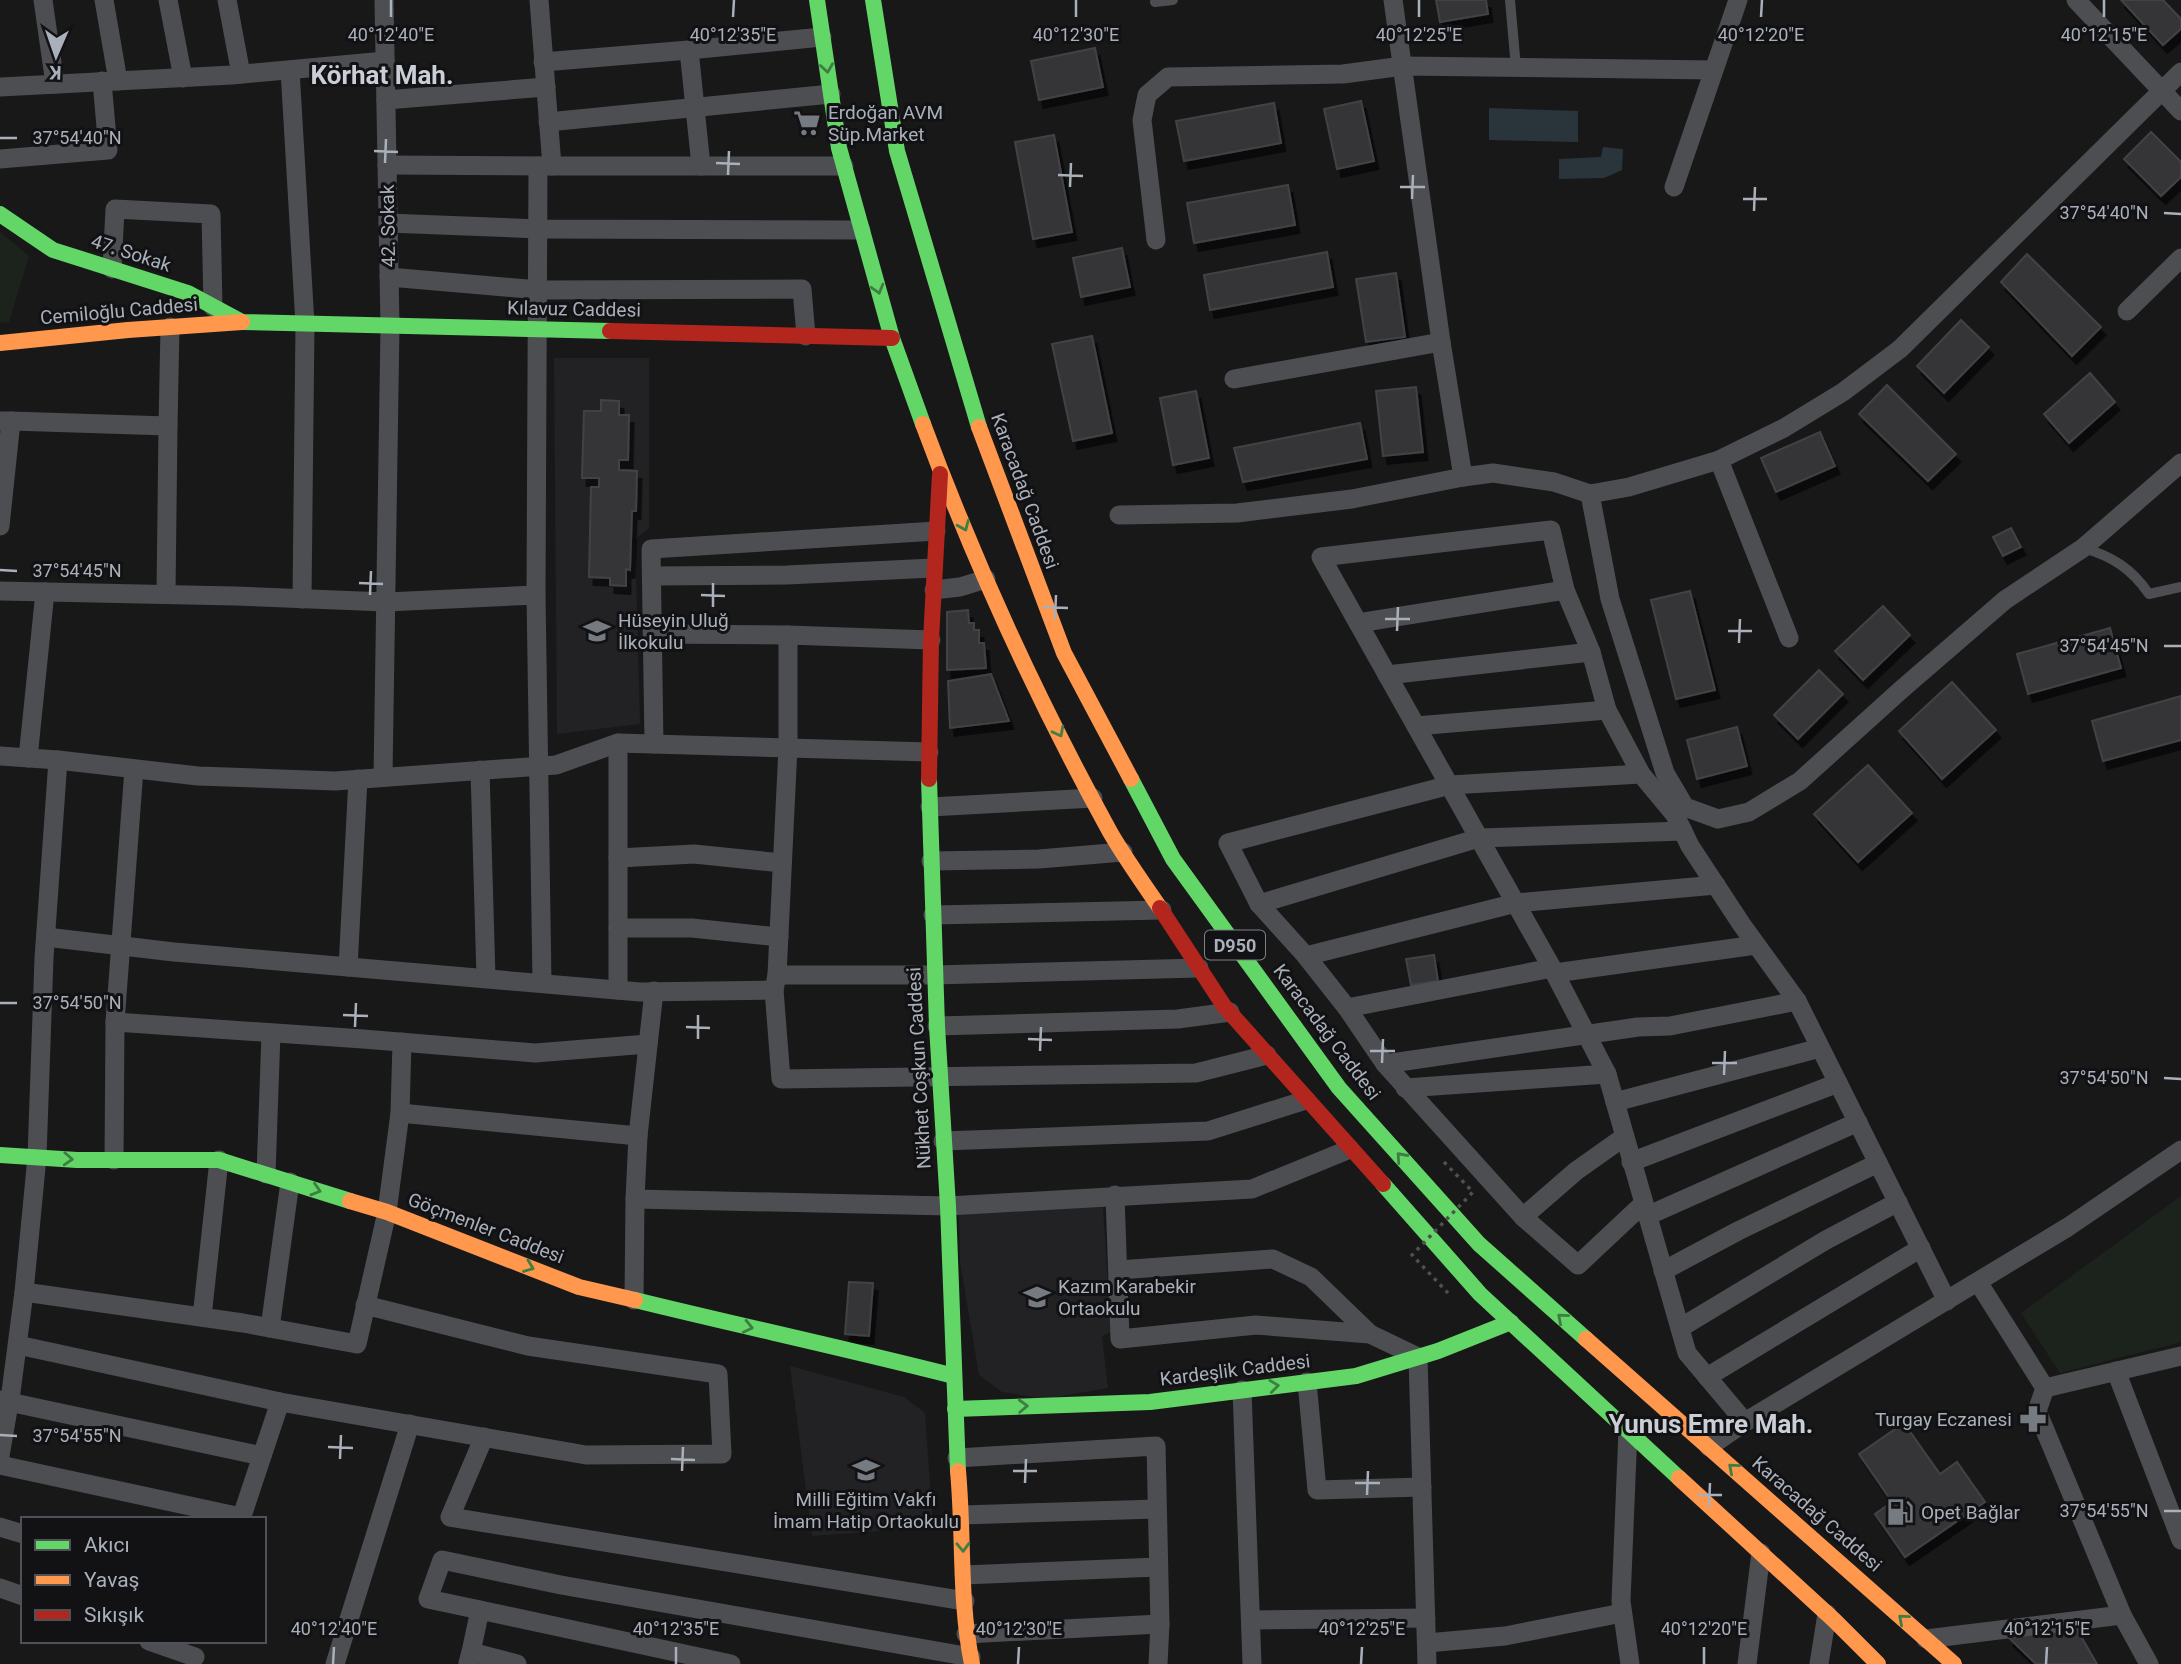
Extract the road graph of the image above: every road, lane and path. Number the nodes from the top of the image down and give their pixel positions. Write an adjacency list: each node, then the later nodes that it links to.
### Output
1 (43, 0): 27 (street)
2 (104, 0): 26 (street)
3 (168, 0): 25 (street)
4 (227, 0): 24 (street)
5 (384, 0): 17 (street, 42. Sokak)
6 (539, 0): 18 (street)
7 (817, 0): 15 (main road, D950)
8 (873, 0): 208 (main road, Karacadağ Caddesi / D950, one-way to 8)
9 (1173, 0): 14 (lane)
10 (1393, 0): 19 (street)
11 (1510, 0): 20 (lane)
12 (1738, 0): 22 (street)
13 (2076, 0): 30 (street)
14 (1155, 2)
15 (822, 37): 16 (street); 31 (main road, D950, one-way to 31)
16 (689, 50): 18 (street); 33 (street)
17 (385, 61): 21 (street); 32 (street, 42. Sokak)
18 (543, 62): 29 (street)
19 (1403, 66): 20 (street); 46 (street); 60 (street)
20 (1516, 68): 22 (street)
21 (290, 70): 24 (street); 54 (street)
22 (1713, 70): 41 (street)
23 (2181, 72): 30 (street)
24 (241, 75): 25 (street)
25 (183, 78): 26 (street)
26 (110, 81): 27 (street); 36 (street)
27 (55, 84): 28 (street)
28 (0, 87)
29 (545, 87): 32 (street); 35 (street)
30 (2162, 90): 34 (street); 65 (street)
31 (831, 94): 33 (street); 40 (main road, D950)
32 (386, 100): 37 (street, 42. Sokak)
33 (695, 109): 35 (street); 39 (street)
34 (2181, 111)
35 (548, 122): 38 (street)
36 (0, 159)
37 (387, 165): 38 (street); 43 (street, 42. Sokak)
38 (545, 166): 39 (street); 44 (street)
39 (701, 166): 40 (street)
40 (844, 166): 45 (main road, D950)
41 (1674, 187)
42 (0, 214): 48 (main road, 47. Sokak)
43 (388, 223): 44 (street); 49 (street, 42. Sokak)
44 (539, 229): 45 (street); 50 (street)
45 (861, 230): 59 (main road, D950, one-way to 59)
46 (1156, 240)
47 (2181, 258): 52 (street)
48 (112, 269): 51 (main road, 47. Sokak); 51 (street)
49 (389, 277): 50 (street); 55 (street, 42. Sokak)
50 (539, 290): 57 (street); 58 (street)
51 (213, 307): 53 (main road, 47. Sokak)
52 (2127, 311)
53 (248, 323): 54 (main road, Kılavuz Caddesi); 56 (main road, Cemiloğlu Caddesi)
54 (305, 324): 55 (main road, Kılavuz Caddesi); 84 (street)
55 (390, 326): 57 (main road, Kılavuz Caddesi); 85 (street, 42. Sokak)
56 (170, 327): 61 (main road, Cemiloğlu Caddesi); 64 (street)
57 (539, 329): 58 (main road, Kılavuz Caddesi); 83 (street)
58 (806, 335): 59 (main road, Kılavuz Caddesi)
59 (892, 338): 67 (main road, D950)
60 (1441, 342): 62 (street); 68 (street)
61 (0, 343)
62 (1234, 379)
63 (5, 421): 64 (street); 71 (street)
64 (168, 426): 82 (street)
65 (1719, 460): 69 (street); 89 (street)
66 (2181, 463): 73 (street)
67 (940, 469): 72 (main road, Nükhet Coşkun Caddesi); 76 (main road, D950, one-way to 76)
68 (1463, 477): 69 (street); 70 (street)
69 (1590, 494): 73 (street)
70 (1119, 515)
71 (0, 526)
72 (936, 531): 74 (main road, Nükhet Coşkun Caddesi); 75 (street)
73 (2082, 548): 77 (lane)
74 (933, 568): 75 (street); 78 (main road, Nükhet Coşkun Caddesi)
75 (652, 576): 87 (street)
76 (986, 579): 78 (street); 109 (main road, D950, one-way to 109)
77 (2181, 587)
78 (934, 590): 90 (main road, Nükhet Coşkun Caddesi)
79 (1565, 590): 86 (street); 86 (street); 91 (street)
80 (0, 591): 81 (street)
81 (45, 592): 82 (street); 100 (street)
82 (166, 594): 84 (street)
83 (536, 595): 85 (street); 102 (street)
84 (302, 598): 85 (street)
85 (386, 602): 106 (street, 42. Sokak)
86 (1358, 623): 92 (street)
87 (653, 634): 88 (street); 96 (street)
88 (788, 635): 90 (street); 97 (street)
89 (1789, 638)
90 (931, 639): 98 (main road, Nükhet Coşkun Caddesi)
91 (1591, 652): 92 (street); 93 (street)
92 (1387, 675): 94 (street)
93 (1607, 710): 94 (street); 105 (street)
94 (1416, 726): 108 (street)
95 (618, 743): 96 (street); 102 (street); 114 (street)
96 (654, 744): 97 (street)
97 (788, 747): 98 (street); 116 (street)
98 (929, 751): 110 (main road, Nükhet Coşkun Caddesi)
99 (0, 756): 100 (street)
100 (28, 758): 101 (street)
101 (58, 760): 103 (street); 123 (street)
102 (538, 766): 104 (street); 134 (street)
103 (134, 769): 107 (street); 126 (street)
104 (480, 770): 106 (street); 132 (street)
105 (1641, 774): 108 (street); 111 (street)
106 (383, 777): 107 (street)
107 (358, 779): 128 (street)
108 (1450, 785): 112 (street); 118 (street)
109 (1093, 798): 110 (street); 113 (main road, D950)
110 (930, 807): 115 (main road, Nükhet Coşkun Caddesi)
111 (1683, 831): 112 (street); 117 (street)
112 (1479, 838): 118 (street); 119 (street)
113 (1123, 852): 115 (street); 120 (main road, D950)
114 (618, 858): 116 (street); 122 (street)
115 (931, 861): 121 (main road, Nükhet Coşkun Caddesi)
116 (782, 863): 124 (street)
117 (1716, 885): 119 (street); 125 (street)
118 (1259, 904): 127 (street)
119 (1516, 904): 127 (street); 130 (street)
120 (1162, 910): 121 (street); 129 (main road, D950)
121 (933, 915): 131 (main road, Nükhet Coşkun Caddesi)
122 (618, 928): 124 (street); 135 (street)
123 (46, 937): 126 (street); 163 (street)
124 (779, 937): 133 (street)
125 (1756, 944): 130 (street); 137 (street)
126 (119, 946): 128 (street); 140 (street)
127 (1306, 956): 138 (street)
128 (348, 967): 132 (street)
129 (1199, 968): 131 (street); 139 (main road, D950)
130 (1553, 970): 138 (street); 143 (street)
131 (934, 975): 133 (street); 141 (main road, Nükhet Coşkun Caddesi)
132 (486, 978): 134 (street)
133 (776, 982): 136 (street); 150 (street)
134 (542, 983): 135 (street)
135 (618, 989): 136 (street)
136 (654, 991): 145 (street)
137 (1797, 1001): 143 (street); 146 (street)
138 (1346, 1008): 148 (street)
139 (1230, 1012): 141 (street); 147 (main road, D950)
140 (115, 1022): 142 (street); 164 (street)
141 (937, 1026): 150 (main road, Nükhet Coşkun Caddesi)
142 (271, 1032): 144 (street); 169 (street)
143 (1587, 1036): 148 (street); 149 (street)
144 (402, 1042): 145 (street); 155 (street)
145 (648, 1044): 157 (street)
146 (1820, 1048): 151 (street); 154 (street)
147 (1267, 1055): 150 (street); 153 (main road, D950)
148 (1385, 1064): 152 (street)
149 (1607, 1074): 152 (street); 154 (street)
150 (940, 1078): 159 (main road, Nükhet Coşkun Caddesi)
151 (1838, 1083): 156 (street); 167 (street)
152 (1405, 1088): 177 (street)
153 (1306, 1100): 159 (street); 160 (main road, D950)
154 (1615, 1102): 158 (street)
155 (400, 1113): 157 (street); 176 (street)
156 (1858, 1122): 168 (street); 175 (street)
157 (638, 1136): 172 (street)
158 (1624, 1137): 167 (street); 177 (street)
159 (943, 1141): 174 (main road, Nükhet Coşkun Caddesi)
160 (1350, 1149): 171 (street); 188 (main road, D950)
161 (2181, 1150): 181 (street)
162 (0, 1155): 163 (main road, Göçmenler Caddesi)
163 (37, 1157): 164 (main road, Göçmenler Caddesi, one-way to 164); 182 (street)
164 (114, 1160): 165 (main road, Göçmenler Caddesi)
165 (219, 1160): 169 (main road, Göçmenler Caddesi); 187 (street)
166 (1444, 1162): 183 (path, bridge)
167 (1631, 1162): 175 (street)
168 (1878, 1163): 173 (street); 180 (street)
169 (266, 1174): 170 (main road, Göçmenler Caddesi)
170 (290, 1182): 176 (main road, Göçmenler Caddesi, one-way to 176); 189 (street)
171 (1115, 1195): 174 (street); 179 (street)
172 (635, 1199): 174 (street); 184 (street)
173 (1898, 1202): 178 (street); 190 (street)
174 (948, 1206): 196 (main road, Nükhet Coşkun Caddesi)
175 (1645, 1210): 177 (street); 180 (street)
176 (387, 1212): 184 (main road, Göçmenler Caddesi, one-way to 184); 186 (street)
177 (1523, 1217)
178 (1921, 1248): 185 (street); 197 (street)
179 (1118, 1270): 191 (street); 191 (street)
180 (1663, 1271): 190 (street)
181 (1978, 1282): 185 (street); 199 (street)
182 (24, 1292): 187 (street); 192 (street)
183 (1448, 1293)
184 (634, 1300): 196 (main road, Göçmenler Caddesi, one-way to 196)
185 (1947, 1301): 204 (street)
186 (365, 1306): 189 (street); 207 (street)
187 (202, 1317): 189 (street)
188 (1511, 1322): 194 (main road, Kardeşlik Caddesi); 206 (main road, D950)
189 (270, 1328)
190 (1680, 1328): 197 (street)
191 (1370, 1334): 194 (street)
192 (18, 1345): 201 (street); 202 (street)
193 (2181, 1356): 195 (street)
194 (1418, 1357): 198 (main road, Kardeşlik Caddesi); 213 (street)
195 (2116, 1371): 199 (street); 220 (street)
196 (954, 1377): 203 (main road, Nükhet Coşkun Caddesi)
197 (1707, 1377): 204 (street)
198 (1307, 1382): 200 (main road, Kardeşlik Caddesi, one-way to 198); 213 (street)
199 (2045, 1388): 230 (street)
200 (1242, 1390): 203 (main road, Kardeşlik Caddesi, one-way to 200); 232 (street)
201 (5, 1401): 209 (street); 210 (street)
202 (280, 1402): 205 (street); 210 (street)
203 (955, 1409): 211 (main road, Nükhet Coşkun Caddesi)
204 (1745, 1422): 208 (street)
205 (410, 1424): 207 (street); 241 (street)
206 (1628, 1430): 221 (main road, D950); 228 (street)
207 (484, 1437): 226 (street)
208 (1709, 1447): 235 (main road, Karacadağ Caddesi / D950, one-way to 208)
209 (0, 1456)
210 (262, 1456): 217 (street)
211 (957, 1458): 214 (street); 215 (main road, Nükhet Coşkun Caddesi)
212 (0, 1465): 216 (street)
213 (1422, 1488): 231 (street)
214 (1157, 1509): 215 (street); 222 (street)
215 (962, 1515): 223 (main road, Nükhet Coşkun Caddesi, one-way to 223)
216 (236, 1517)
217 (241, 1517)
218 (0, 1527): 219 (street)
219 (21, 1533)
220 (2181, 1540)
221 (1761, 1553): 229 (main road, D950); 248 (street)
222 (1158, 1567): 223 (street); 233 (street)
223 (964, 1574): 226 (main road, Nükhet Coşkun Caddesi)
224 (0, 1588): 225 (street)
225 (21, 1596)
226 (965, 1601): 234 (main road, Nükhet Coşkun Caddesi)
227 (480, 1610): 239 (street); 240 (street); 243 (street)
228 (1622, 1613): 237 (street); 247 (street)
229 (1827, 1614): 249 (street); 250 (main road, D950)
230 (2123, 1615): 235 (street); 252 (street)
231 (1426, 1618): 232 (street); 237 (street)
232 (1251, 1620): 245 (street)
233 (1160, 1624): 234 (street); 244 (street)
234 (966, 1634): 240 (main road, Nükhet Coşkun Caddesi)
235 (1926, 1639): 251 (main road, Karacadağ Caddesi / D950)
236 (156, 1643): 238 (street)
237 (1427, 1643): 246 (street)
238 (196, 1654)
239 (469, 1658): 242 (street)
240 (971, 1661)
241 (335, 1664)
242 (517, 1664)
243 (731, 1664)
244 (1158, 1664)
245 (1252, 1664)
246 (1427, 1664)
247 (1630, 1664)
248 (1748, 1664)
249 (1819, 1664)
250 (1878, 1664)
251 (1954, 1664)
252 (2149, 1664)

